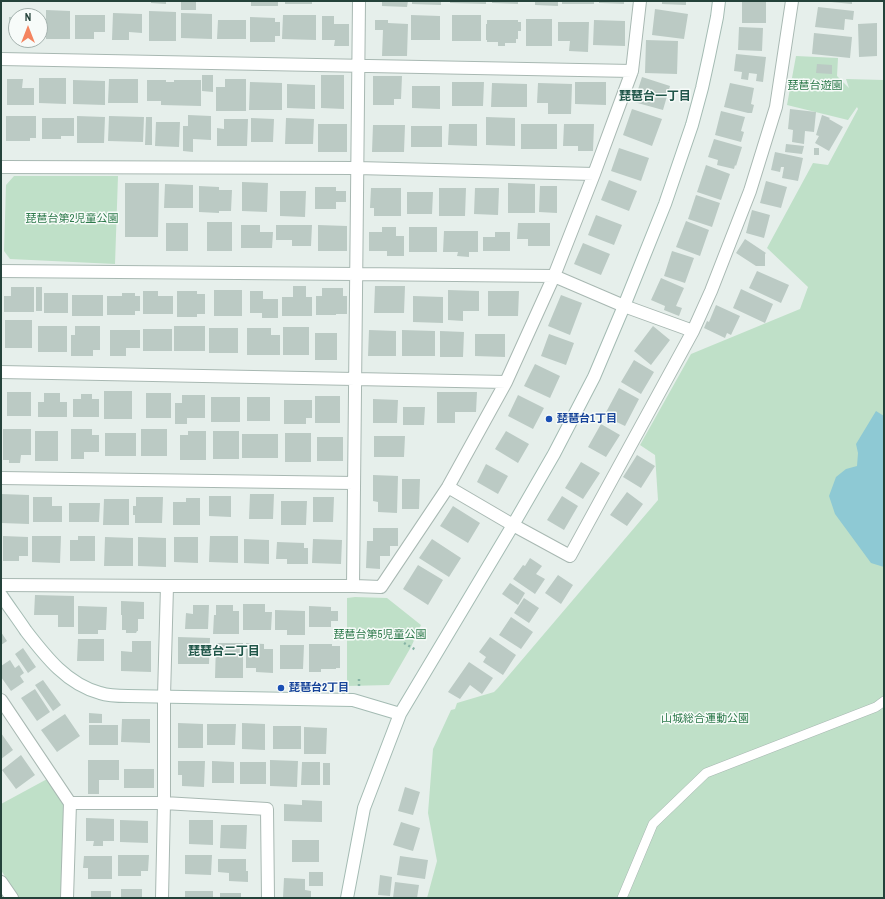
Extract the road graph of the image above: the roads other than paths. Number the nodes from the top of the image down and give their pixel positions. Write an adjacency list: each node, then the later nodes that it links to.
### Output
1 (359, 1): 6 (street)
2 (640, 1): 7 (street)
3 (719, 1): 14 (street)
4 (792, 1): 15 (street)
5 (1, 59): 6 (street)
6 (358, 66): 7 (street); 9 (street)
7 (632, 71): 10 (street)
8 (1, 166): 9 (street)
9 (358, 168): 10 (street); 12 (street)
10 (594, 174): 13 (street)
11 (1, 271): 12 (street)
12 (356, 274): 13 (street); 17 (street)
13 (554, 276): 14 (street); 18 (street)
14 (624, 306): 15 (street); 22 (street)
15 (694, 331): 22 (street)
16 (1, 372): 17 (street)
17 (355, 379): 18 (street); 20 (street)
18 (506, 382): 21 (street)
19 (1, 478): 20 (street)
20 (354, 483): 25 (street)
21 (448, 487): 22 (street); 25 (street)
22 (513, 525): 30 (street)
23 (1, 585): 24 (street)
24 (167, 586): 25 (street); 27 (street)
25 (354, 586)
26 (1, 595): 27 (street)
27 (164, 696): 30 (street); 32 (street)
28 (1, 700): 31 (street)
29 (884, 701): 39 (lane)
30 (400, 714): 38 (street)
31 (70, 803): 32 (street); 35 (street)
32 (164, 803): 36 (street); 37 (street)
33 (1, 882): 34 (street)
34 (12, 898)
35 (67, 898)
36 (162, 898)
37 (268, 898)
38 (347, 898)
39 (622, 898)

